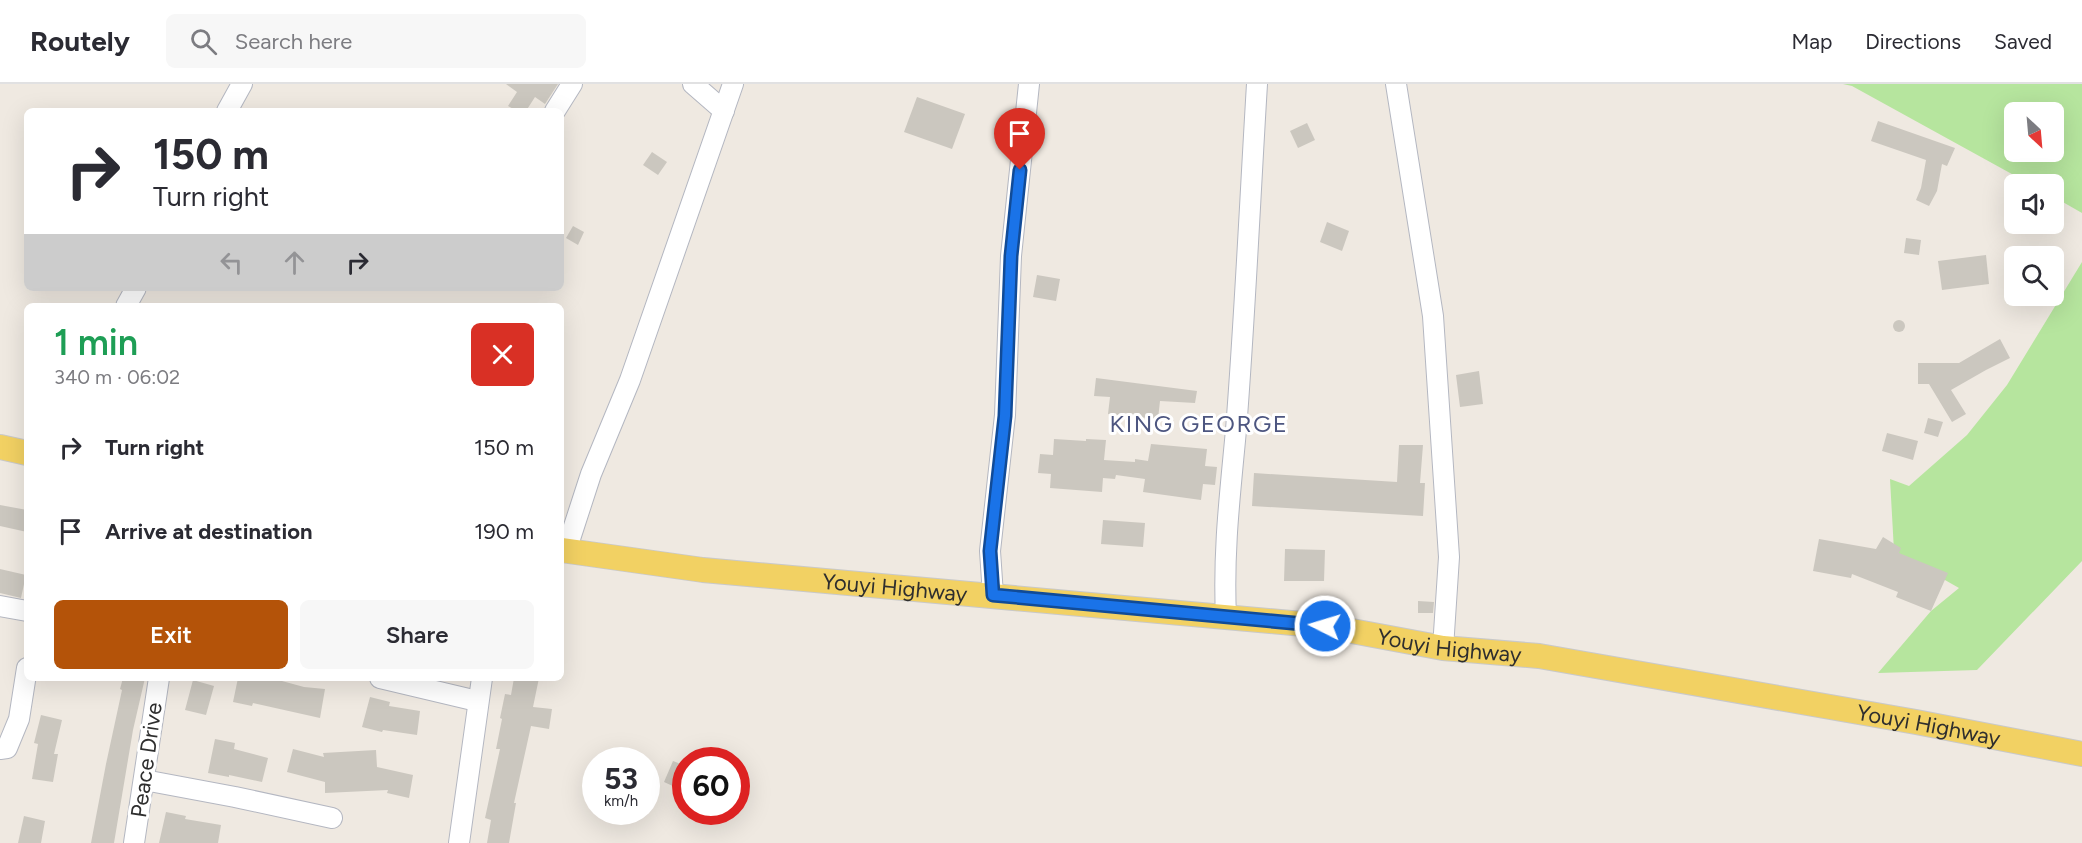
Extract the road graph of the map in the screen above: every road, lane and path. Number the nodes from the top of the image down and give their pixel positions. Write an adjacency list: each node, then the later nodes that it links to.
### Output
1 (242, 84): 8 (street)
2 (572, 84): 9 (street)
3 (693, 84): 10 (street)
4 (734, 84): 10 (street)
5 (1029, 84): 15 (street)
6 (1257, 84): 18 (street)
7 (1396, 84): 19 (street)
8 (228, 108)
9 (557, 108)
10 (724, 111): 13 (street)
11 (0, 447): 12 (main road)
12 (24, 452)
13 (564, 548)
14 (564, 551): 15 (main road, Youyi Highway)
15 (993, 595): 18 (main road, Youyi Highway)
16 (0, 606): 17 (street)
17 (24, 610)
18 (1226, 617): 19 (main road, Youyi Highway)
19 (1443, 648): 26 (main road, Youyi Highway)
20 (25, 681): 25 (street)
21 (159, 681): 27 (street, Peace Drive)
22 (393, 681): 24 (street)
23 (481, 681): 24 (street)
24 (477, 701): 30 (street)
25 (0, 749)
26 (2082, 754)
27 (144, 780): 28 (street); 29 (street, Peace Drive)
28 (332, 818)
29 (134, 843)
30 (459, 843)

